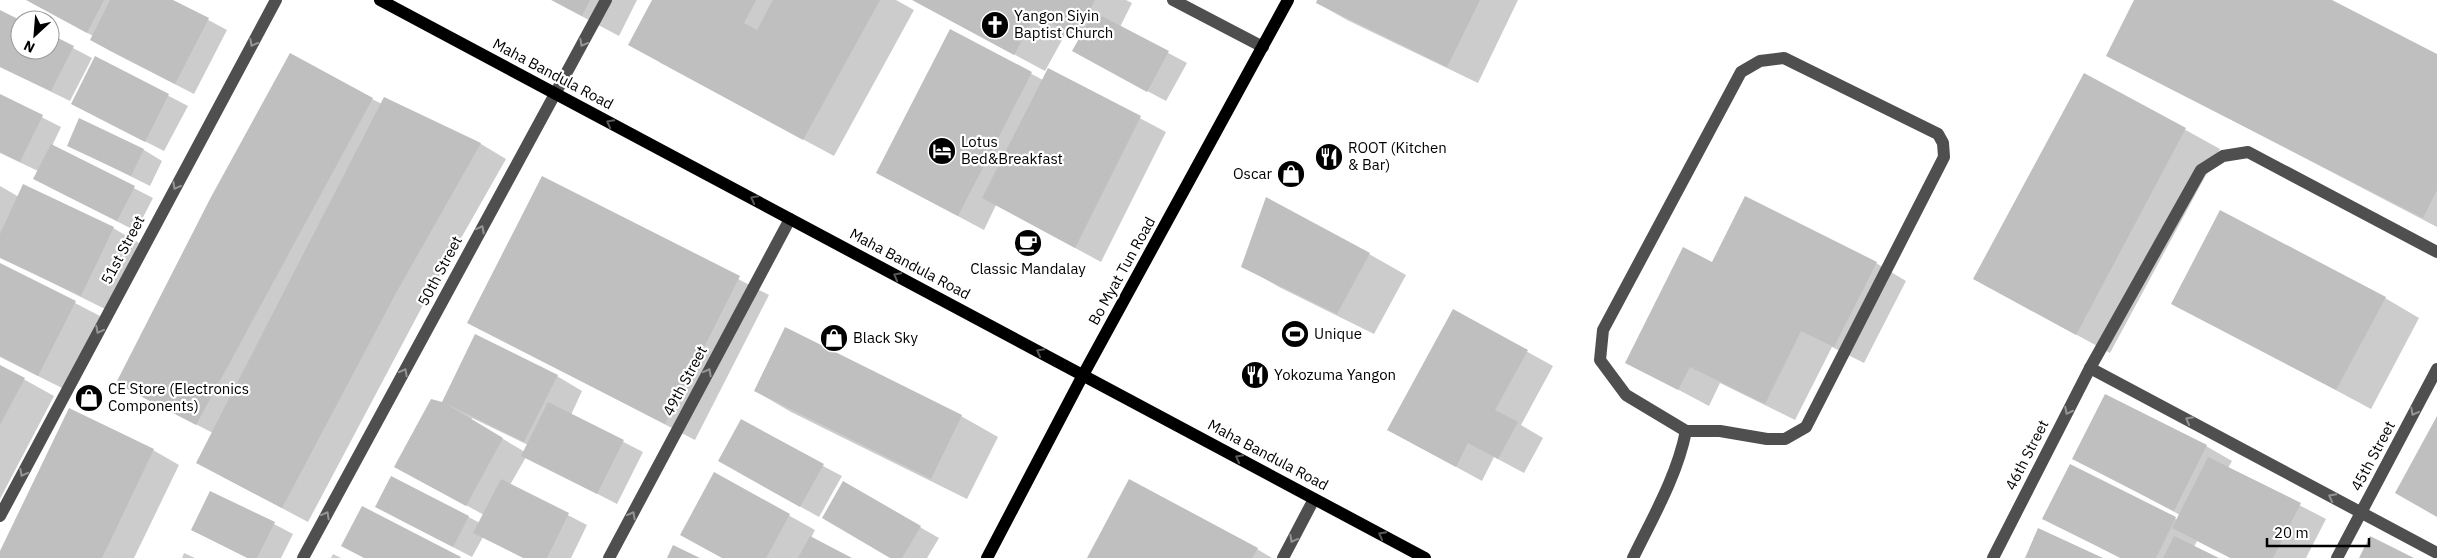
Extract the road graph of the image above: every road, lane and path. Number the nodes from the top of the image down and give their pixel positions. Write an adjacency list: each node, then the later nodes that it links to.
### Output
1 (276, 0): 16 (street, 51st Street, one-way to 16)
2 (380, 0): 7 (main road, Maha Bandula Road)
3 (606, 0): 7 (street, 50th Street, one-way to 7)
4 (1173, 0): 6 (street)
5 (1288, 0): 6 (main road, Bo Myat Tun Road)
6 (1263, 47): 12 (main road, Bo Myat Tun Road)
7 (555, 94): 8 (main road, Maha Bandula Road, one-way to 7); 18 (street, 50th Street, one-way to 7)
8 (790, 219): 12 (main road, Maha Bandula Road, one-way to 8); 19 (street, 49th Street, one-way to 8)
9 (2437, 252): 10 (street, 46th Street)
10 (2090, 368): 15 (street, one-way to 10); 24 (street, 46th Street, one-way to 24)
11 (2437, 369): 15 (street, 45th Street, one-way to 15)
12 (1083, 375): 14 (main road, Maha Bandula Road, one-way to 12); 20 (main road, Bo Myat Tun Road)
13 (1686, 431): 13 (street); 23 (street)
14 (1314, 499): 21 (street, one-way to 21); 22 (main road, Maha Bandula Road, one-way to 14)
15 (2361, 512): 17 (street); 25 (street, 45th Street)
16 (0, 516)
17 (2437, 553)
18 (303, 558)
19 (608, 558)
20 (987, 558)
21 (1282, 558)
22 (1425, 558)
23 (1633, 558)
24 (1993, 558)
25 (2337, 558)

